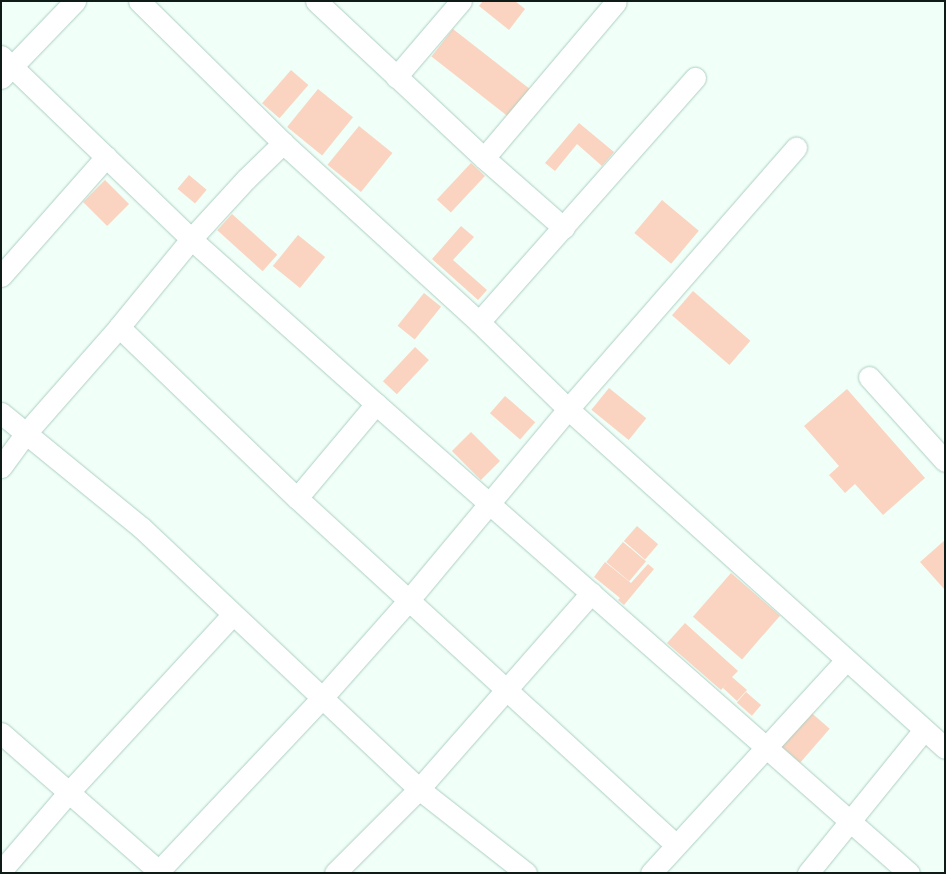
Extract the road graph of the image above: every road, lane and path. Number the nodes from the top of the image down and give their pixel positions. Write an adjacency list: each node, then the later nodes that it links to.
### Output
1 (75, 1): 6 (street)
2 (140, 1): 9 (street)
3 (316, 1): 7 (street)
4 (460, 1): 7 (street)
5 (616, 2): 12 (street)
6 (5, 67): 11 (street)
7 (396, 77): 12 (street)
8 (695, 78): 13 (street)
9 (283, 143): 14 (street); 16 (street)
10 (796, 148): 20 (street)
11 (106, 157): 14 (street); 15 (street)
12 (484, 158): 13 (street)
13 (564, 228): 16 (street)
14 (191, 239): 17 (street); 19 (street)
15 (1, 276)
16 (479, 322): 20 (street)
17 (119, 327): 22 (street); 25 (street)
18 (869, 377): 23 (street)
19 (376, 404): 25 (street); 26 (street)
20 (568, 409): 26 (street); 30 (street)
21 (1, 413): 22 (street)
22 (26, 433): 24 (street); 29 (street)
23 (945, 461)
24 (1, 467)
25 (296, 498): 28 (street)
26 (489, 504): 27 (street); 28 (street)
27 (591, 593): 31 (street); 35 (street)
28 (408, 601): 31 (street); 32 (street)
29 (233, 614): 32 (street); 38 (street)
30 (846, 660): 33 (street); 35 (street)
31 (505, 691): 37 (street); 40 (street)
32 (321, 699): 37 (street); 43 (street)
33 (924, 730): 36 (street); 39 (street)
34 (1, 733): 38 (street)
35 (768, 747): 39 (street); 40 (street)
36 (945, 748)
37 (419, 789): 42 (street); 44 (street)
38 (68, 793): 41 (street); 43 (street)
39 (851, 821): 46 (street); 47 (street)
40 (676, 844): 45 (street)
41 (1, 871)
42 (341, 871)
43 (159, 872)
44 (526, 873)
45 (651, 873)
46 (808, 873)
47 (910, 873)

